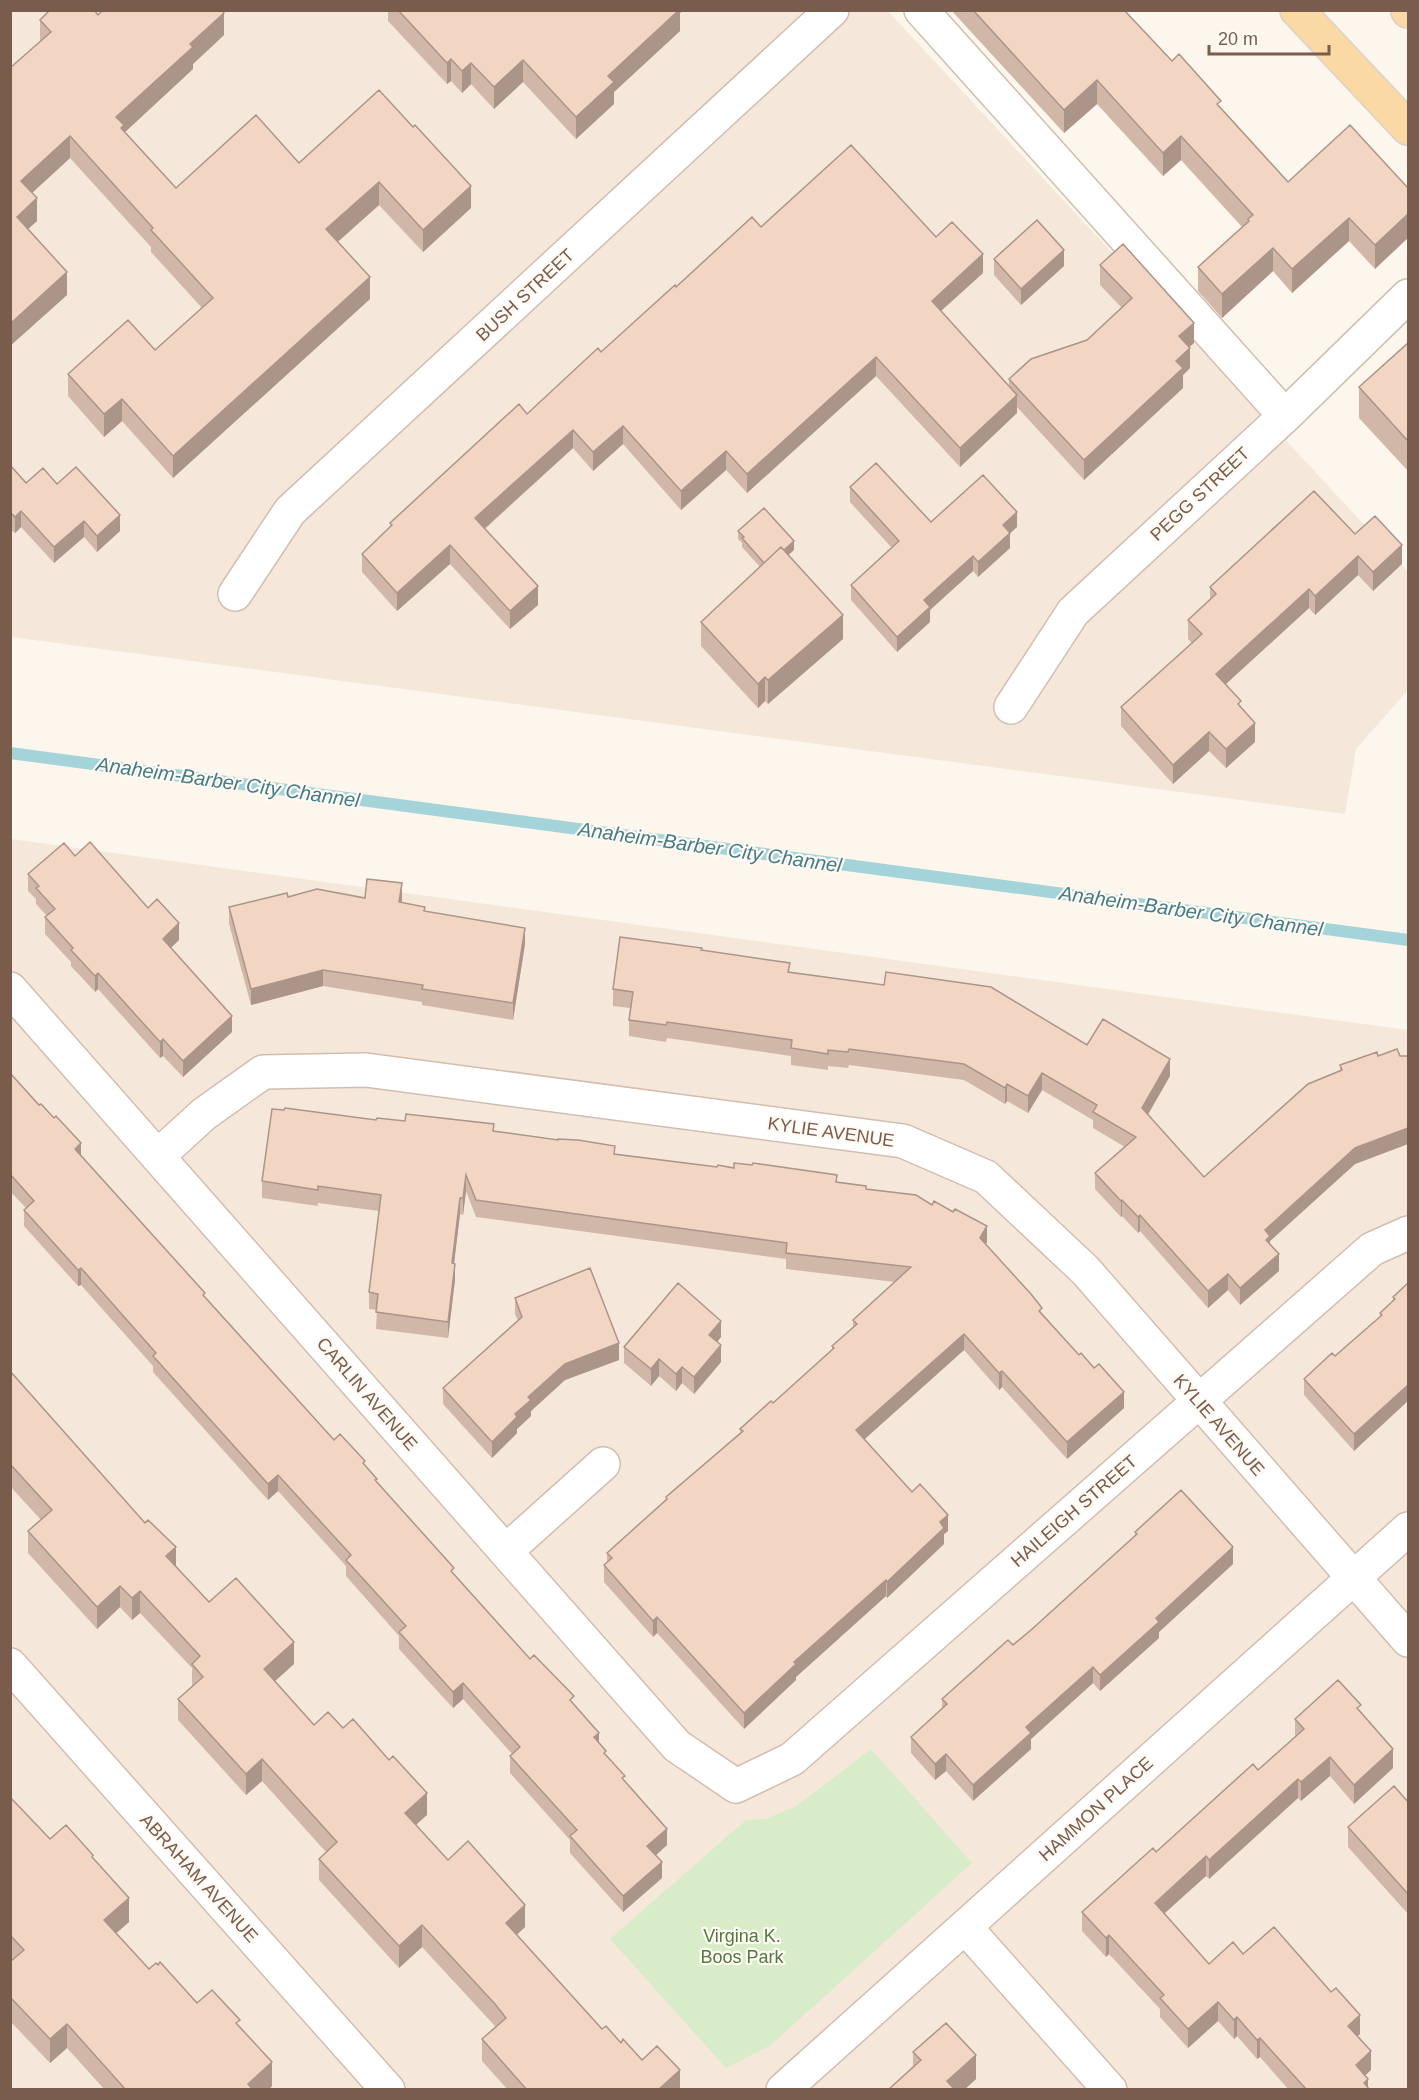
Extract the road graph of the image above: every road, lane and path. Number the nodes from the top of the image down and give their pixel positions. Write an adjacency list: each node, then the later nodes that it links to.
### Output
1 (832, 10): 7 (street, BUSH STREET)
2 (921, 10): 6 (street)
3 (1297, 10): 4 (main road)
4 (1408, 128)
5 (1408, 296): 6 (street, PEGG STREET)
6 (1285, 416): 8 (street, PEGG STREET)
7 (235, 594)
8 (1011, 707)
9 (10, 989): 10 (street, CARLIN AVENUE)
10 (158, 1156): 12 (street, KYLIE AVENUE); 15 (street, CARLIN AVENUE)
11 (1408, 1233): 12 (street, HAILEIGH STREET)
12 (1199, 1401): 16 (street, KYLIE AVENUE); 19 (street, HAILEIGH STREET)
13 (603, 1464): 15 (street)
14 (1408, 1528): 16 (street, HAMMON PLACE)
15 (506, 1551): 19 (street, CARLIN AVENUE)
16 (1353, 1578): 17 (street, KYLIE AVENUE); 20 (street, HAMMON PLACE)
17 (1408, 1640)
18 (10, 1665): 21 (street, ABRAHAM AVENUE)
19 (736, 1786)
20 (965, 1927): 22 (street, HAMMON PLACE); 23 (street)
21 (388, 2090)
22 (783, 2090)
23 (1110, 2090)

